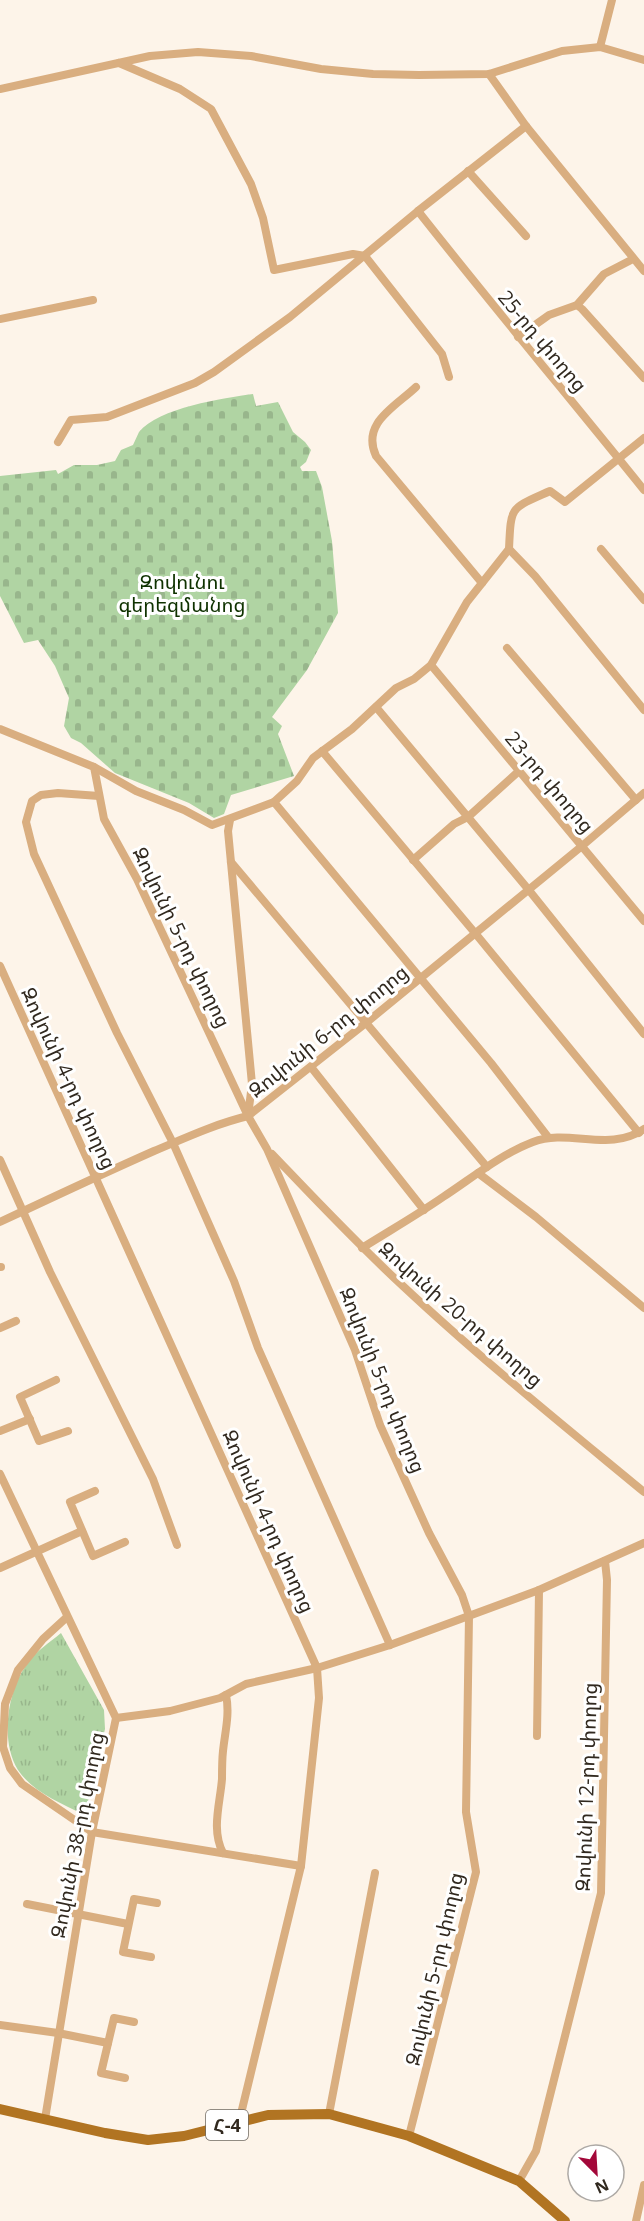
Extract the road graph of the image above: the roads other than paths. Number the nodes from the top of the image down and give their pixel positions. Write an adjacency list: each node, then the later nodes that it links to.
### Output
1 (612, 0): 2 (street)
2 (600, 47): 3 (street); 5 (street)
3 (644, 60)
4 (119, 63): 5 (street); 6 (street); 11 (street)
5 (489, 74): 7 (street)
6 (0, 89)
7 (526, 126): 8 (street); 12 (street)
8 (468, 171): 9 (street); 10 (street)
9 (418, 212): 11 (street); 17 (street, 25-րդ փողոց)
10 (526, 237)
11 (365, 256): 18 (street); 22 (street)
12 (633, 259): 13 (street); 15 (street)
13 (644, 271)
14 (93, 300): 16 (street)
15 (576, 305): 17 (street); 19 (street)
16 (0, 319)
17 (518, 337): 23 (street, 25-րդ փողոց)
18 (448, 377)
19 (644, 378)
20 (416, 387): 27 (street)
21 (644, 438): 23 (street)
22 (58, 442)
23 (620, 458): 24 (street, 25-րդ փողոց); 25 (street)
24 (644, 490)
25 (508, 549): 27 (street); 32 (street)
26 (601, 549): 28 (street)
27 (482, 583): 30 (street)
28 (644, 600)
29 (507, 648): 39 (street)
30 (431, 665): 31 (street); 36 (street, 23-րդ փողոց)
31 (376, 707): 34 (street); 41 (street)
32 (644, 710)
33 (0, 729): 35 (street)
34 (322, 751): 40 (street); 44 (street)
35 (94, 767): 38 (street, Զովունի 5-րդ փողոց); 42 (street)
36 (519, 771): 41 (street); 43 (street, 23-րդ փողոց)
37 (644, 793): 39 (street, Զովունի 6-րդ փողոց)
38 (99, 796): 54 (street, Զովունի 5-րդ փողոց); 57 (street)
39 (636, 800): 43 (street, Զովունի 6-րդ փողոց)
40 (274, 802): 42 (street); 50 (street)
41 (468, 817): 44 (street); 46 (street)
42 (230, 820): 45 (street)
43 (582, 846): 46 (street, Զովունի 6-րդ փողոց); 47 (street, 23-րդ փողոց)
44 (413, 860): 48 (street)
45 (231, 862): 51 (street); 54 (street)
46 (528, 889): 48 (street, Զովունի 6-րդ փողոց); 52 (street)
47 (644, 921)
48 (475, 933): 50 (street, Զովունի 6-րդ փողոց); 55 (street)
49 (0, 966): 62 (street, Զովունի 4-րդ փողոց)
50 (421, 978): 51 (street, Զովունի 6-րդ փողոց); 56 (street)
51 (367, 1022): 53 (street, Զովունի 6-րդ փողոց); 60 (street)
52 (644, 1034)
53 (311, 1067): 54 (street, Զովունի 6-րդ փողոց); 63 (street)
54 (248, 1116): 57 (street, Զովունի 6-րդ փողոց); 58 (street, Զովունի 5-րդ փողոց)
55 (641, 1131): 56 (street)
56 (548, 1137): 60 (street)
57 (173, 1143): 62 (street, Զովունի 6-րդ փողոց); 87 (street)
58 (267, 1149): 66 (street, Զովունի 20-րդ փողոց); 85 (street, Զովունի 5-րդ փողոց)
59 (0, 1160): 64 (street)
60 (488, 1167): 61 (street)
61 (478, 1173): 63 (street); 67 (street)
62 (96, 1176): 64 (street, Զովունի 6-րդ փողոց); 88 (street, Զովունի 4-րդ փողոց)
63 (424, 1210): 66 (street)
64 (22, 1212): 65 (street, Զովունի 6-րդ փողոց); 80 (street)
65 (0, 1222)
66 (362, 1248): 76 (street, Զովունի 20-րդ փողոց)
67 (644, 1308)
68 (16, 1321): 69 (street)
69 (0, 1328)
70 (56, 1380): 71 (street)
71 (30, 1419): 72 (street); 73 (street)
72 (0, 1431)
73 (68, 1431)
74 (0, 1474): 81 (street, Զովունի 38-րդ փողոց)
75 (96, 1491): 77 (street)
76 (644, 1492)
77 (82, 1531): 78 (street); 81 (street)
78 (124, 1542)
79 (644, 1543): 82 (street)
80 (177, 1545)
81 (36, 1552): 83 (street); 86 (street, Զովունի 38-րդ փողոց)
82 (605, 1561): 84 (street); 111 (street, Զովունի 12-րդ փողոց)
83 (0, 1568)
84 (539, 1590): 85 (street); 91 (street)
85 (469, 1616): 87 (street); 110 (street, Զովունի 5-րդ փողոց)
86 (66, 1617): 90 (street, Զովունի 38-րդ փողոց); 92 (street)
87 (390, 1645): 88 (street)
88 (317, 1668): 89 (street); 94 (street, Զովունի 4-րդ փողոց)
89 (226, 1695): 90 (street); 93 (street)
90 (116, 1718): 92 (street, Զովունի 38-րդ փողոց)
91 (537, 1736)
92 (92, 1832): 93 (street); 98 (street, Զովունի 38-րդ փողոց)
93 (223, 1853): 94 (street)
94 (301, 1866): 109 (street, Զովունի 4-րդ փողոց)
95 (375, 1873): 107 (street)
96 (157, 1903): 99 (street)
97 (27, 1904): 98 (street)
98 (78, 1914): 99 (street); 103 (street, Զովունի 38-րդ փողոց)
99 (128, 1924): 100 (street)
100 (151, 1957)
101 (134, 2022): 104 (street)
102 (0, 2025): 103 (street)
103 (58, 2032): 104 (street); 108 (street, Զովունի 38-րդ փողոց)
104 (108, 2043): 105 (street)
105 (125, 2078)
106 (0, 2109): 108 (main road, Հ-4)
107 (329, 2114): 109 (main road, Հ-4); 110 (main road, Հ-4)
108 (45, 2119): 109 (main road, Հ-4)
109 (239, 2122)
110 (409, 2136): 111 (main road, Հ-4)
111 (519, 2181): 113 (main road, Հ-4)
112 (644, 2185): 114 (street)
113 (565, 2221)
114 (636, 2221)

